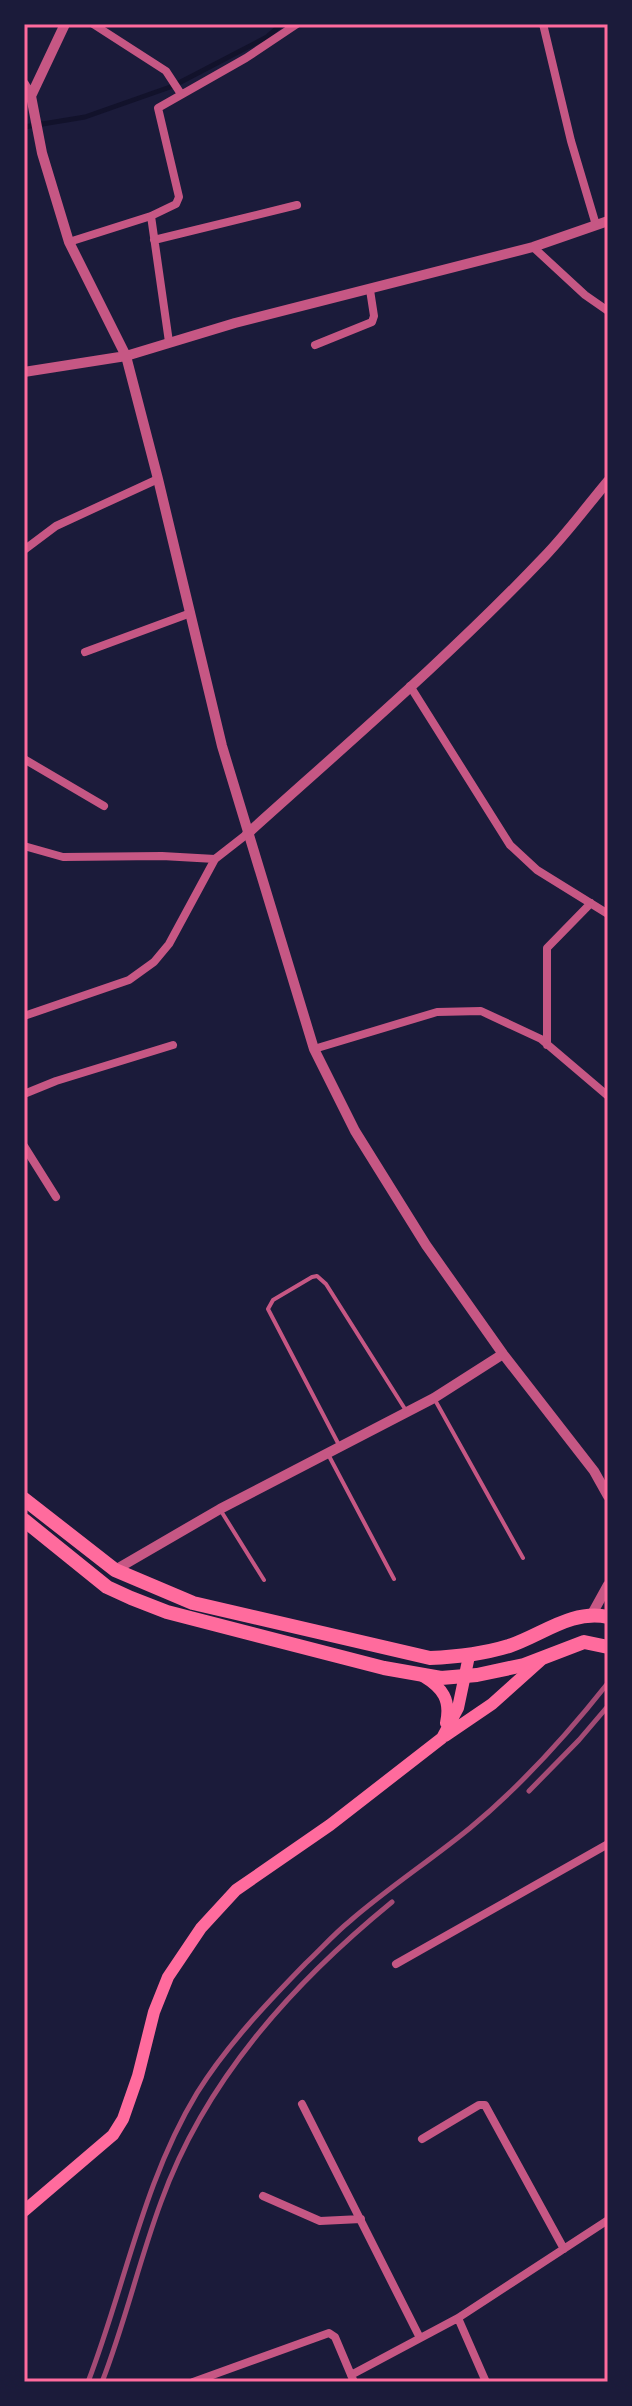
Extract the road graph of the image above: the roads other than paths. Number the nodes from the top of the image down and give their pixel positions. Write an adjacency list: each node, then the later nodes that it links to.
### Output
1 (65, 24): 7 (street)
2 (93, 24): 6 (street)
3 (297, 24): 6 (street)
4 (543, 24): 11 (street)
5 (24, 84): 7 (street)
6 (179, 90): 9 (street)
7 (31, 96): 13 (street)
8 (297, 205): 12 (street)
9 (151, 216): 12 (street); 13 (street)
10 (608, 221): 11 (street)
11 (596, 225): 14 (street)
12 (154, 240): 17 (street)
13 (69, 242): 19 (street)
14 (533, 247): 15 (street); 16 (street)
15 (370, 290): 17 (street); 18 (street)
16 (608, 311)
17 (169, 342): 19 (street)
18 (315, 345)
19 (126, 356): 20 (street); 21 (street)
20 (24, 372)
21 (158, 479): 23 (street); 24 (street)
22 (608, 481): 26 (street)
23 (24, 550)
24 (188, 614): 25 (street); 29 (street)
25 (85, 652)
26 (410, 686): 29 (street); 32 (street)
27 (24, 759): 28 (street)
28 (104, 806)
29 (247, 834): 31 (street); 37 (street)
30 (24, 846): 31 (street)
31 (213, 864): 34 (street)
32 (591, 903): 33 (street); 36 (street)
33 (608, 914)
34 (24, 1016)
35 (173, 1045): 38 (street)
36 (547, 1045): 37 (street); 39 (street)
37 (314, 1049): 42 (street)
38 (24, 1094)
39 (608, 1096)
40 (24, 1146): 41 (street)
41 (56, 1197)
42 (503, 1354): 43 (street); 47 (street)
43 (434, 1398): 44 (street); 51 (lane)
44 (407, 1412): 45 (street); 45 (lane)
45 (340, 1447): 46 (street)
46 (328, 1454): 49 (street); 53 (lane)
47 (608, 1496)
48 (24, 1499): 52 (highway)
49 (220, 1509): 52 (street); 54 (lane)
50 (24, 1520): 61 (highway)
51 (523, 1558)
52 (115, 1570): 59 (highway)
53 (394, 1579)
54 (264, 1580)
55 (608, 1585): 56 (street)
56 (592, 1614): 57 (highway); 59 (highway)
57 (608, 1617)
58 (607, 1647): 60 (highway)
59 (469, 1656): 62 (main road)
60 (545, 1657): 62 (highway); 63 (main road)
61 (423, 1676): 62 (highway); 63 (main road)
62 (467, 1676): 63 (main road)
63 (442, 1738): 69 (main road)
64 (608, 1844): 65 (street)
65 (396, 1964)
66 (302, 2104): 70 (street)
67 (422, 2139): 72 (street)
68 (263, 2196): 70 (street)
69 (25, 2209)
70 (361, 2219): 74 (street)
71 (608, 2220): 72 (street)
72 (564, 2249): 73 (street)
73 (458, 2318): 74 (street); 77 (street)
74 (420, 2338): 75 (street)
75 (353, 2378): 76 (street)
76 (193, 2382)
77 (486, 2382)

